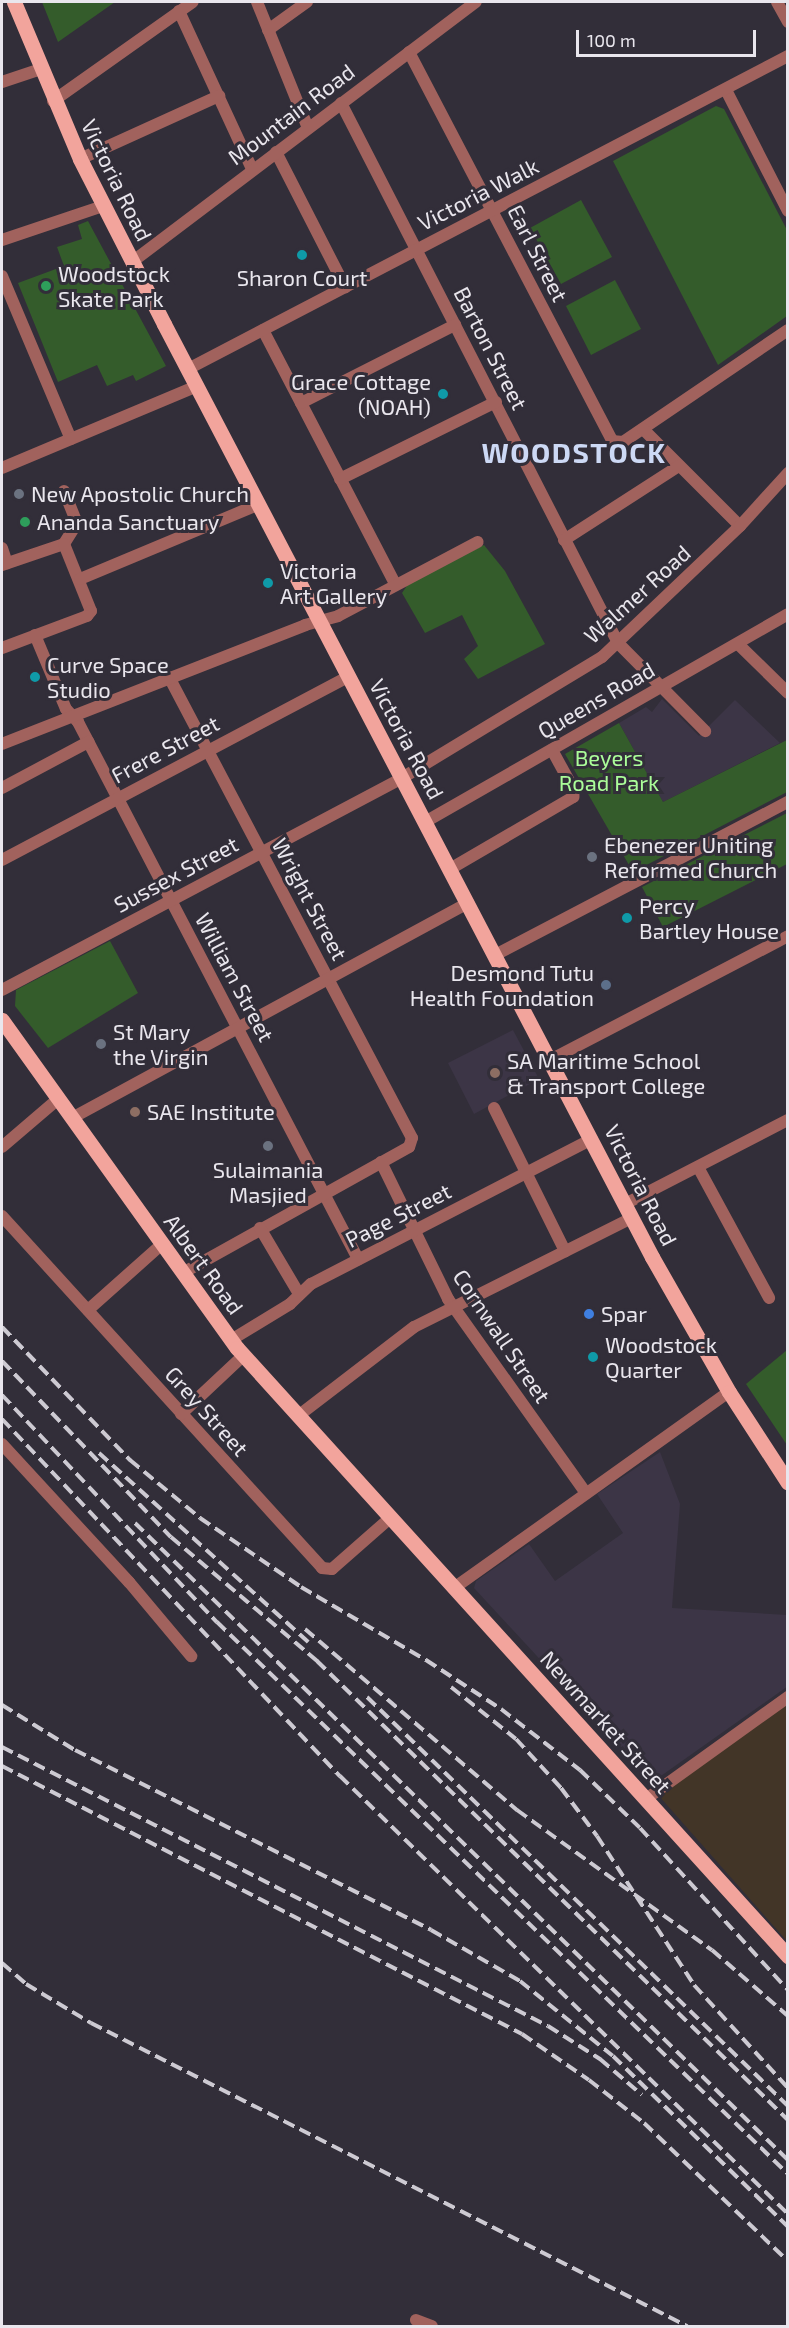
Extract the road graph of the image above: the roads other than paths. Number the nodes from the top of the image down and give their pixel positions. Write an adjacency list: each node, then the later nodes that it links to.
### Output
1 (14, 2): 12 (main road, Victoria Road)
2 (193, 2): 7 (street)
3 (257, 2): 9 (street)
4 (307, 2): 9 (street)
5 (476, 2): 10 (street, Mountain Road)
6 (777, 2): 8 (street)
7 (179, 11): 15 (street); 16 (street)
8 (788, 22)
9 (268, 30): 18 (street)
10 (409, 52): 17 (street, Mountain Road); 23 (street, Earl Street)
11 (788, 56): 14 (street, Victoria Walk)
12 (41, 69): 13 (street); 16 (main road, Victoria Road)
13 (2, 82)
14 (726, 90): 23 (street, Victoria Walk); 24 (street)
15 (219, 96): 20 (street); 21 (street)
16 (53, 101): 20 (main road, Victoria Road)
17 (341, 103): 18 (street, Mountain Road); 26 (street, Barton Street)
18 (308, 128): 19 (street, Mountain Road)
19 (276, 152): 21 (street, Mountain Road); 29 (street)
20 (80, 159): 22 (main road, Victoria Road)
21 (252, 170): 27 (street, Mountain Road)
22 (103, 206): 25 (street); 27 (main road, Victoria Road)
23 (492, 210): 26 (street, Victoria Walk); 37 (street, Earl Street)
24 (788, 211)
25 (2, 240)
26 (417, 249): 29 (street, Victoria Walk); 30 (street, Barton Street)
27 (132, 262): 33 (main road, Victoria Road)
28 (2, 276): 38 (street)
29 (345, 287): 31 (street, Victoria Walk)
30 (455, 325): 35 (street, Barton Street); 36 (street)
31 (263, 330): 33 (street, Victoria Walk); 36 (street)
32 (788, 330): 37 (street)
33 (188, 369): 34 (main road, Victoria Road)
34 (197, 386): 38 (street); 44 (main road, Victoria Road)
35 (496, 402): 42 (street); 46 (street, Barton Street)
36 (301, 403): 42 (street)
37 (643, 429): 39 (street)
38 (71, 439): 40 (street)
39 (679, 466): 45 (street); 46 (street)
40 (2, 468)
41 (788, 473): 45 (street, Walmer Road)
42 (340, 479): 52 (street)
43 (64, 491): 48 (street)
44 (259, 504): 51 (street); 54 (main road, Victoria Road)
45 (740, 526): 56 (street, Walmer Road)
46 (564, 540): 56 (street, Barton Street)
47 (478, 542): 52 (street)
48 (64, 544): 50 (street); 51 (street)
49 (2, 548): 50 (street)
50 (4, 564)
51 (80, 579): 55 (street)
52 (394, 584): 54 (street)
53 (788, 614): 57 (street, Queens Road)
54 (320, 620): 59 (main road, Victoria Road); 60 (street)
55 (35, 635): 58 (street); 63 (street, William Street)
56 (618, 644): 61 (street, Barton Street); 69 (street, Walmer Road)
57 (738, 644): 61 (street, Queens Road); 62 (street)
58 (2, 648)
59 (349, 676): 67 (street, Frere Street); 69 (main road, Victoria Road)
60 (169, 677): 63 (street); 67 (street, Wright Street)
61 (661, 687): 64 (street, Barton Street); 68 (street, Queens Road)
62 (788, 693)
63 (72, 716): 65 (street, William Street); 66 (street)
64 (705, 731)
65 (88, 742): 70 (street); 71 (street, William Street)
66 (2, 744)
67 (208, 750): 71 (street, Frere Street); 74 (street, Wright Street)
68 (552, 750): 73 (street, Queens Road); 76 (street)
69 (402, 778): 73 (main road, Victoria Road); 74 (street, Sussex Street)
70 (2, 788)
71 (118, 798): 75 (street, Frere Street); 77 (street, William Street)
72 (788, 802): 80 (street)
73 (425, 822): 76 (main road, Victoria Road)
74 (262, 853): 77 (street, Sussex Street); 81 (street, Wright Street)
75 (2, 860)
76 (450, 869): 78 (main road, Victoria Road)
77 (171, 900): 82 (street, Sussex Street); 84 (street, William Street)
78 (468, 903): 80 (main road, Victoria Road); 81 (street)
79 (788, 936): 85 (street)
80 (495, 954): 85 (main road, Victoria Road)
81 (329, 980): 84 (street); 92 (street, Wright Street)
82 (2, 990)
83 (2, 1020): 86 (main road, Albert Road)
84 (238, 1028): 88 (street); 95 (street, William Street)
85 (550, 1060): 90 (main road, Victoria Road)
86 (58, 1100): 88 (main road, Albert Road); 91 (street)
87 (494, 1108): 94 (street)
88 (72, 1118): 100 (main road, Albert Road)
89 (788, 1120): 93 (street)
90 (592, 1139): 94 (street, Page Street); 96 (main road, Victoria Road)
91 (2, 1147)
92 (381, 1162): 95 (street); 99 (street, Cornwall Street)
93 (698, 1167): 96 (street); 105 (street)
94 (527, 1172): 99 (street, Page Street); 101 (street)
95 (326, 1192): 98 (street); 102 (street, William Street)
96 (629, 1211): 101 (street); 110 (main road, Victoria Road)
97 (2, 1216): 107 (street, Grey Street)
98 (260, 1228): 103 (street); 104 (street)
99 (414, 1230): 102 (street, Page Street); 106 (street, Cornwall Street)
100 (162, 1244): 103 (main road, Albert Road); 107 (street)
101 (564, 1251): 106 (street)
102 (358, 1259): 104 (street, Page Street)
103 (183, 1273): 108 (main road, Albert Road)
104 (299, 1294): 108 (street, Page Street)
105 (769, 1298)
106 (453, 1305): 112 (street); 115 (street, Cornwall Street)
107 (88, 1310): 111 (street, Grey Street)
108 (231, 1340): 109 (main road, Albert Road)
109 (244, 1356): 111 (street); 112 (main road, Albert Road)
110 (729, 1392): 114 (main road, Victoria Road); 115 (street)
111 (182, 1414): 116 (street, Grey Street)
112 (298, 1416): 116 (main road, Albert Road)
113 (2, 1444): 118 (street)
114 (788, 1483)
115 (586, 1493): 117 (street)
116 (390, 1518): 117 (main road, Newmarket Street)
117 (454, 1588): 120 (main road, Newmarket Street)
118 (191, 1656)
119 (788, 1697): 120 (street)
120 (646, 1799): 121 (main road, Newmarket Street)
121 (788, 1956)
122 (416, 2320): 123 (street)
123 (432, 2326)

